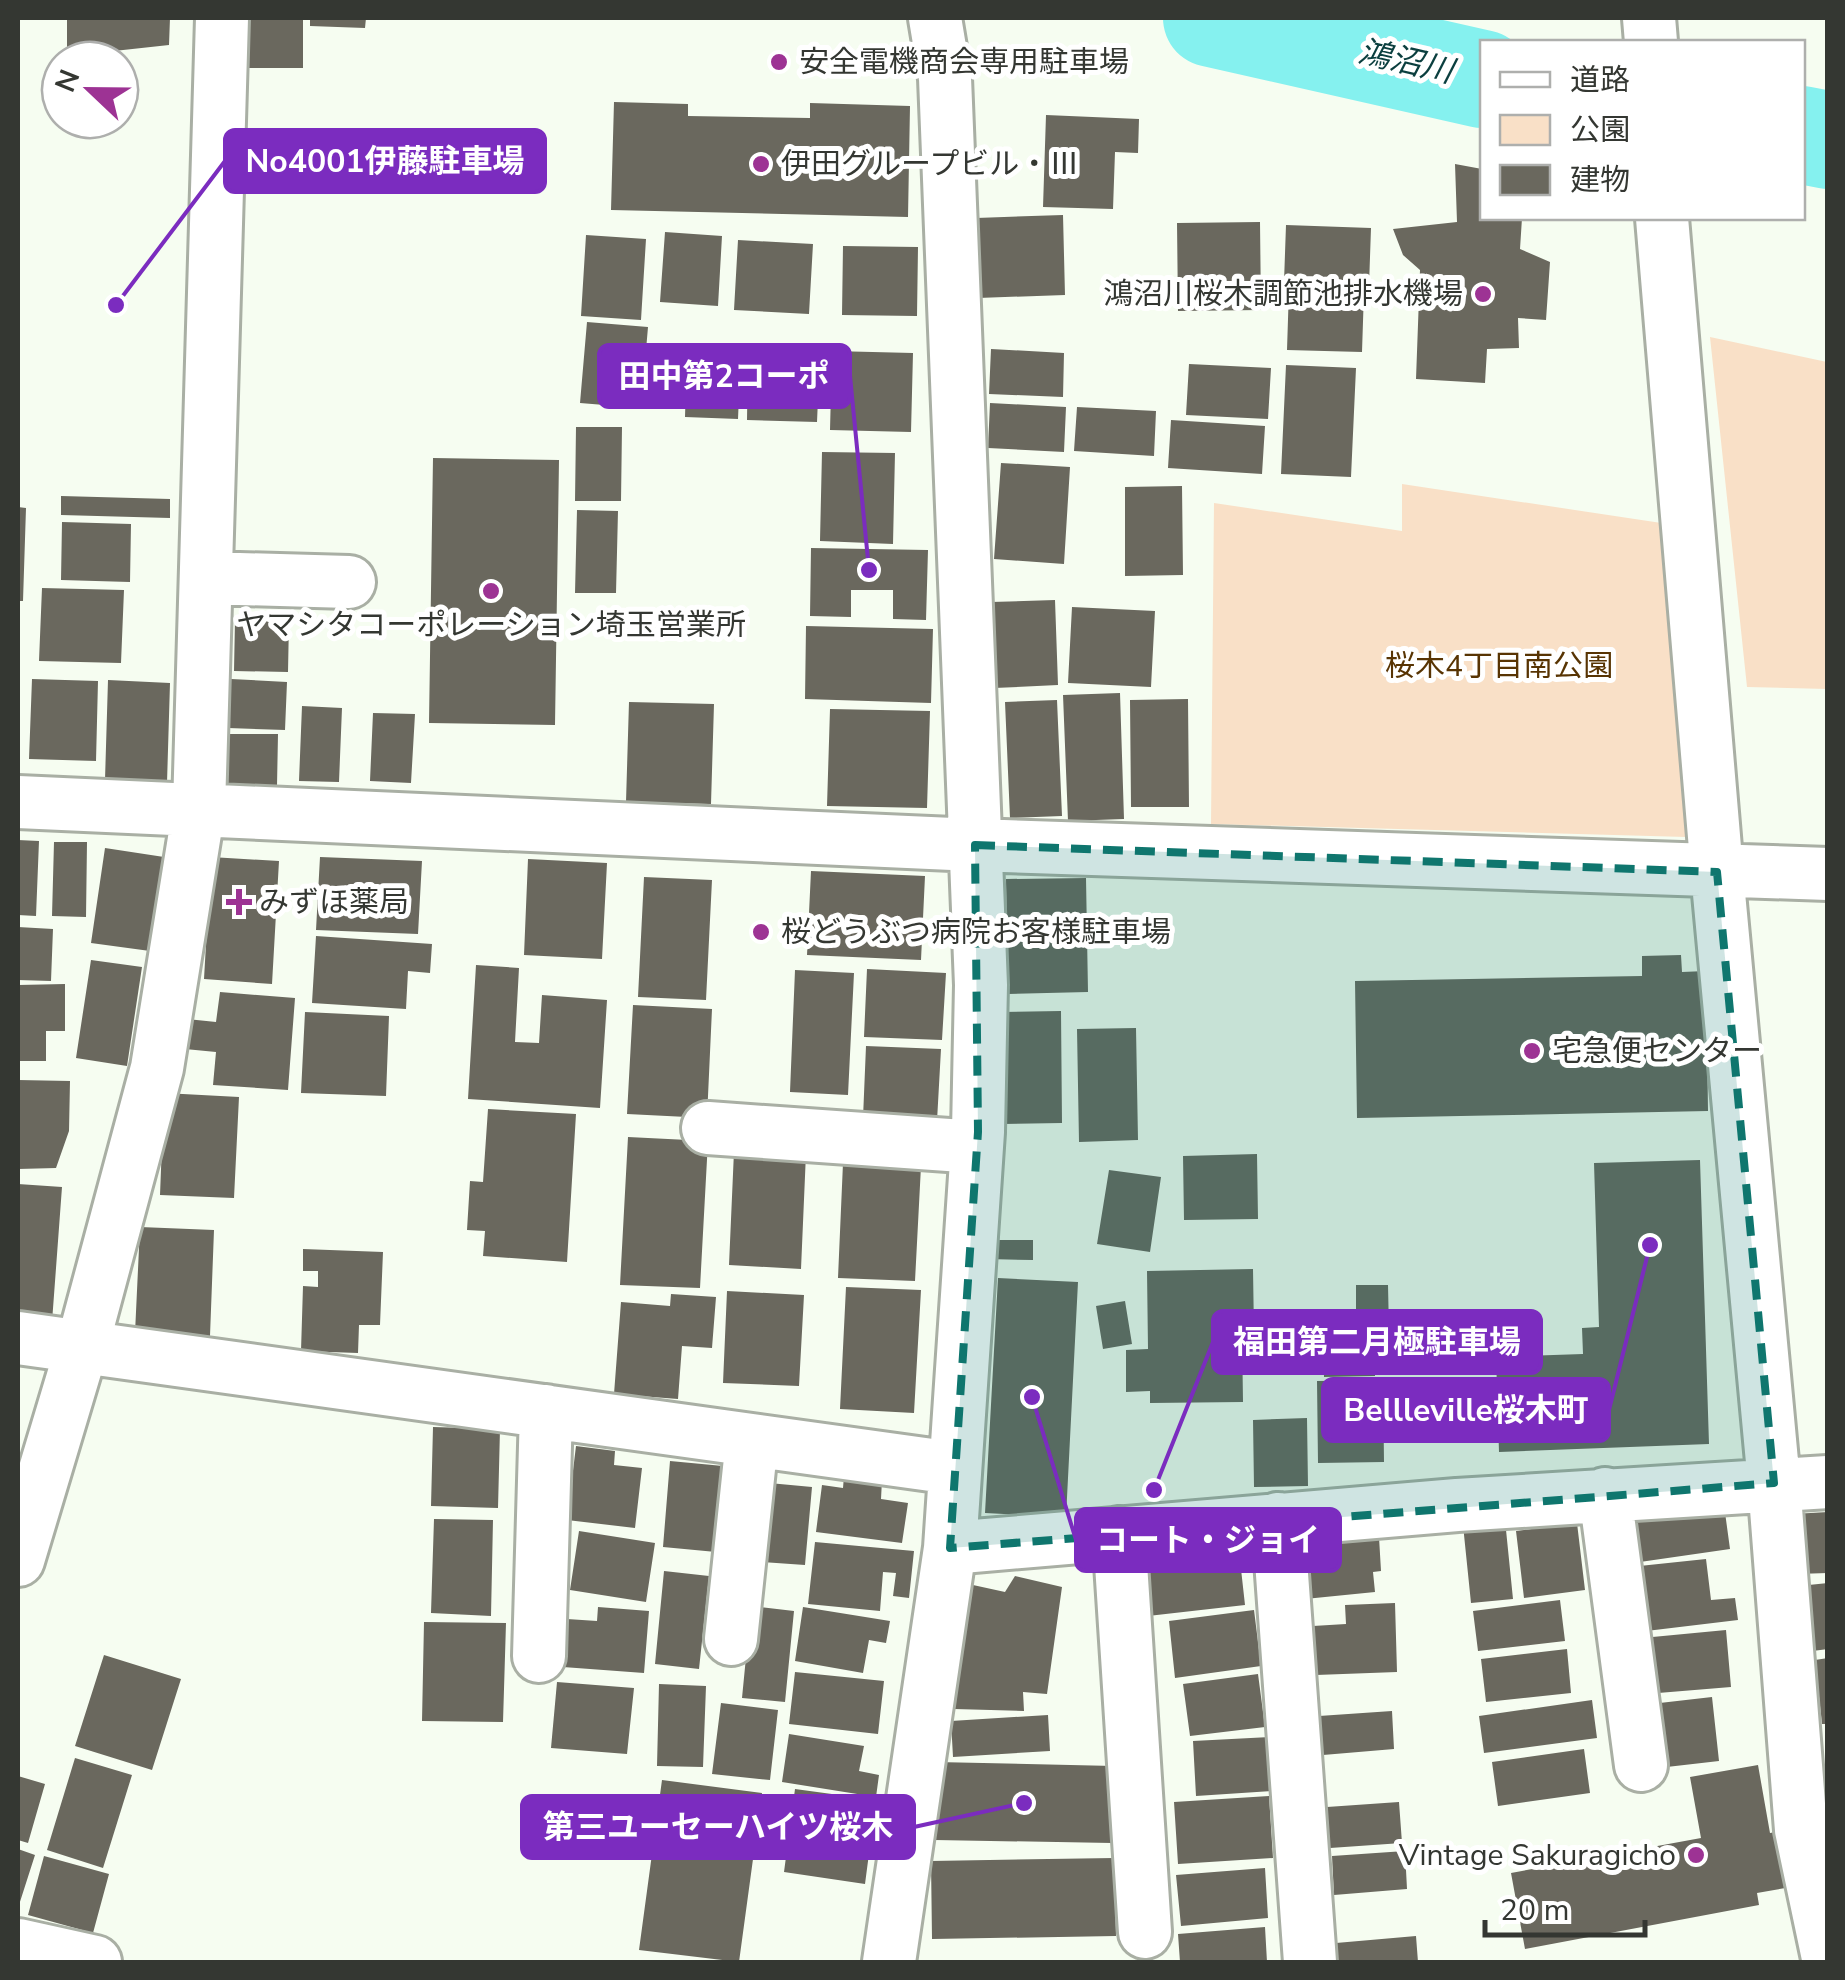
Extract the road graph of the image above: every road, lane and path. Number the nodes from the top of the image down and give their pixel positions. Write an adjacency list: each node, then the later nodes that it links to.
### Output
1 (222, 18): 4 (street)
2 (935, 18): 8 (street)
3 (1662, 220): 9 (street)
4 (206, 578): 5 (street); 7 (street)
5 (348, 582)
6 (18, 802): 7 (street)
7 (200, 808): 8 (street); 14 (street)
8 (975, 845): 9 (street); 12 (street)
9 (1717, 872): 10 (street); 19 (street)
10 (1828, 874)
11 (708, 1128): 12 (street)
12 (976, 1147): 17 (street)
13 (18, 1338): 14 (street)
14 (82, 1347): 15 (street); 24 (street)
15 (546, 1411): 16 (street); 26 (street)
16 (752, 1440): 17 (street); 25 (street)
17 (953, 1468): 23 (street)
18 (1828, 1482): 19 (street)
19 (1774, 1483): 20 (street); 28 (street)
20 (1606, 1494): 21 (street); 27 (street)
21 (1278, 1520): 22 (street); 34 (street)
22 (1119, 1533): 23 (street); 29 (street)
23 (950, 1548): 33 (street)
24 (18, 1560)
25 (730, 1639)
26 (538, 1656)
27 (1641, 1765)
28 (1814, 1829): 31 (street)
29 (1145, 1932)
30 (18, 1946): 32 (street)
31 (1828, 1958)
32 (95, 1962)
33 (889, 1962)
34 (1310, 1962)

